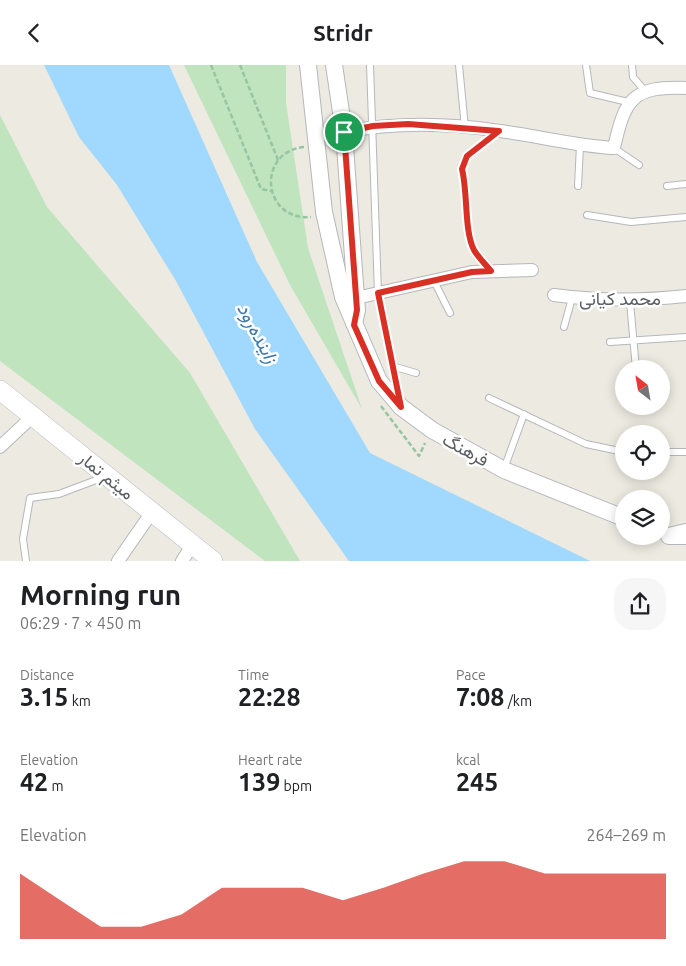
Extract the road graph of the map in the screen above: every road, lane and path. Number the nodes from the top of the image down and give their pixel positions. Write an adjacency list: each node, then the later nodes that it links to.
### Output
1 (211, 65): 24 (path)
2 (240, 65): 19 (path)
3 (308, 65): 17 (street, فرهنگ)
4 (334, 65): 15 (street, فرهنگ)
5 (370, 65): 12 (lane)
6 (459, 65): 13 (lane)
7 (586, 65): 11 (lane)
8 (632, 65): 10 (lane)
9 (686, 88): 10 (street)
10 (645, 91): 11 (street)
11 (628, 102): 18 (street)
12 (373, 126): 13 (street); 15 (street); 31 (lane)
13 (465, 128): 14 (street)
14 (499, 131): 16 (street); 29 (lane)
15 (344, 132): 34 (street, فرهنگ)
16 (580, 145): 18 (street); 22 (lane)
17 (316, 148): 19 (path); 25 (street, فرهنگ)
18 (614, 148): 20 (lane)
19 (278, 160): 24 (path)
20 (639, 165)
21 (686, 184): 23 (lane)
22 (578, 186)
23 (666, 186)
24 (271, 191): 25 (path)
25 (324, 212): 38 (street, فرهنگ)
26 (587, 215): 27 (lane)
27 (686, 217)
28 (532, 270): 29 (street)
29 (491, 271): 30 (street)
30 (434, 281): 31 (street); 37 (lane)
31 (378, 293): 34 (street); 44 (lane)
32 (554, 295): 35 (street, محمد کیانی)
33 (686, 297): 36 (street, محمد کیانی)
34 (356, 298): 38 (street, فرهنگ)
35 (572, 298): 36 (street, محمد کیانی); 39 (lane)
36 (630, 302): 41 (lane)
37 (450, 313)
38 (354, 325): 48 (street, فرهنگ)
39 (564, 327)
40 (686, 337): 41 (lane)
41 (635, 340): 42 (lane); 43 (lane)
42 (610, 342)
43 (636, 360)
44 (392, 366): 45 (lane); 48 (lane)
45 (416, 373)
46 (0, 390): 50 (main road, میثم تمار)
47 (489, 398): 49 (lane)
48 (401, 407): 55 (street, فرهنگ)
49 (524, 414): 52 (lane); 55 (lane)
50 (33, 416): 51 (street); 56 (main road, میثم تمار)
51 (0, 447)
52 (615, 450)
53 (670, 452): 54 (lane)
54 (686, 453)
55 (504, 470): 58 (street, فرهنگ)
56 (107, 475): 57 (main road, میثم تمار); 64 (lane)
57 (152, 512): 63 (main road, میثم تمار); 65 (street)
58 (615, 514)
59 (686, 532): 60 (street)
60 (670, 534)
61 (670, 534): 62 (street)
62 (686, 536)
63 (193, 544): 66 (street); 67 (main road, میثم تمار)
64 (26, 561)
65 (118, 561)
66 (182, 561)
67 (213, 561)

